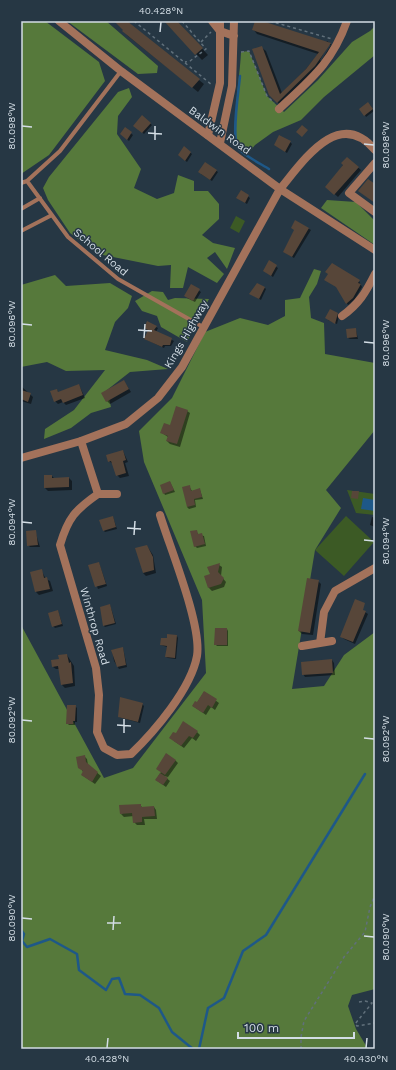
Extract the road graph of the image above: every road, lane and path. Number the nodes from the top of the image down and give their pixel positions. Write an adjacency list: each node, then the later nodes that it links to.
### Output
1 (59, 21): 16 (street, Baldwin Road)
2 (134, 21): 15 (path)
3 (182, 21): 13 (path)
4 (212, 21): 9 (street)
5 (220, 21): 9 (street)
6 (234, 21): 10 (street)
7 (270, 21): 12 (path)
8 (347, 21): 12 (street)
9 (220, 31): 10 (street); 19 (street)
10 (234, 36): 20 (street)
11 (205, 38): 13 (path)
12 (340, 41): 18 (street)
13 (201, 43): 15 (path)
14 (249, 51): 18 (path)
15 (185, 62): 17 (path)
16 (121, 71): 19 (street, Baldwin Road); 23 (lane)
17 (209, 82)
18 (279, 109)
19 (208, 135): 20 (street, Baldwin Road)
20 (220, 143): 25 (street, Baldwin Road)
21 (375, 150): 25 (street, Kings Highway)
22 (375, 163): 28 (street)
23 (27, 181): 24 (lane); 26 (lane, School Road)
24 (21, 183)
25 (280, 188): 31 (street, Baldwin Road); 34 (street, Kings Highway)
26 (40, 198): 27 (lane); 29 (lane, School Road)
27 (21, 209)
28 (375, 212)
29 (52, 215): 30 (lane); 34 (lane, School Road)
30 (21, 232)
31 (375, 250)
32 (375, 274): 33 (street)
33 (342, 316)
34 (203, 327): 35 (street, Kings Highway)
35 (81, 441): 36 (street, Kings Highway); 37 (street)
36 (21, 458)
37 (98, 494): 38 (street); 39 (street, Winthrop Road)
38 (118, 494)
39 (160, 515)
40 (375, 568): 42 (street)
41 (332, 641): 42 (street)
42 (320, 643): 43 (street)
43 (302, 646)
44 (375, 895): 47 (path)
45 (359, 1002): 46 (path)
46 (375, 1023)
47 (301, 1049)

